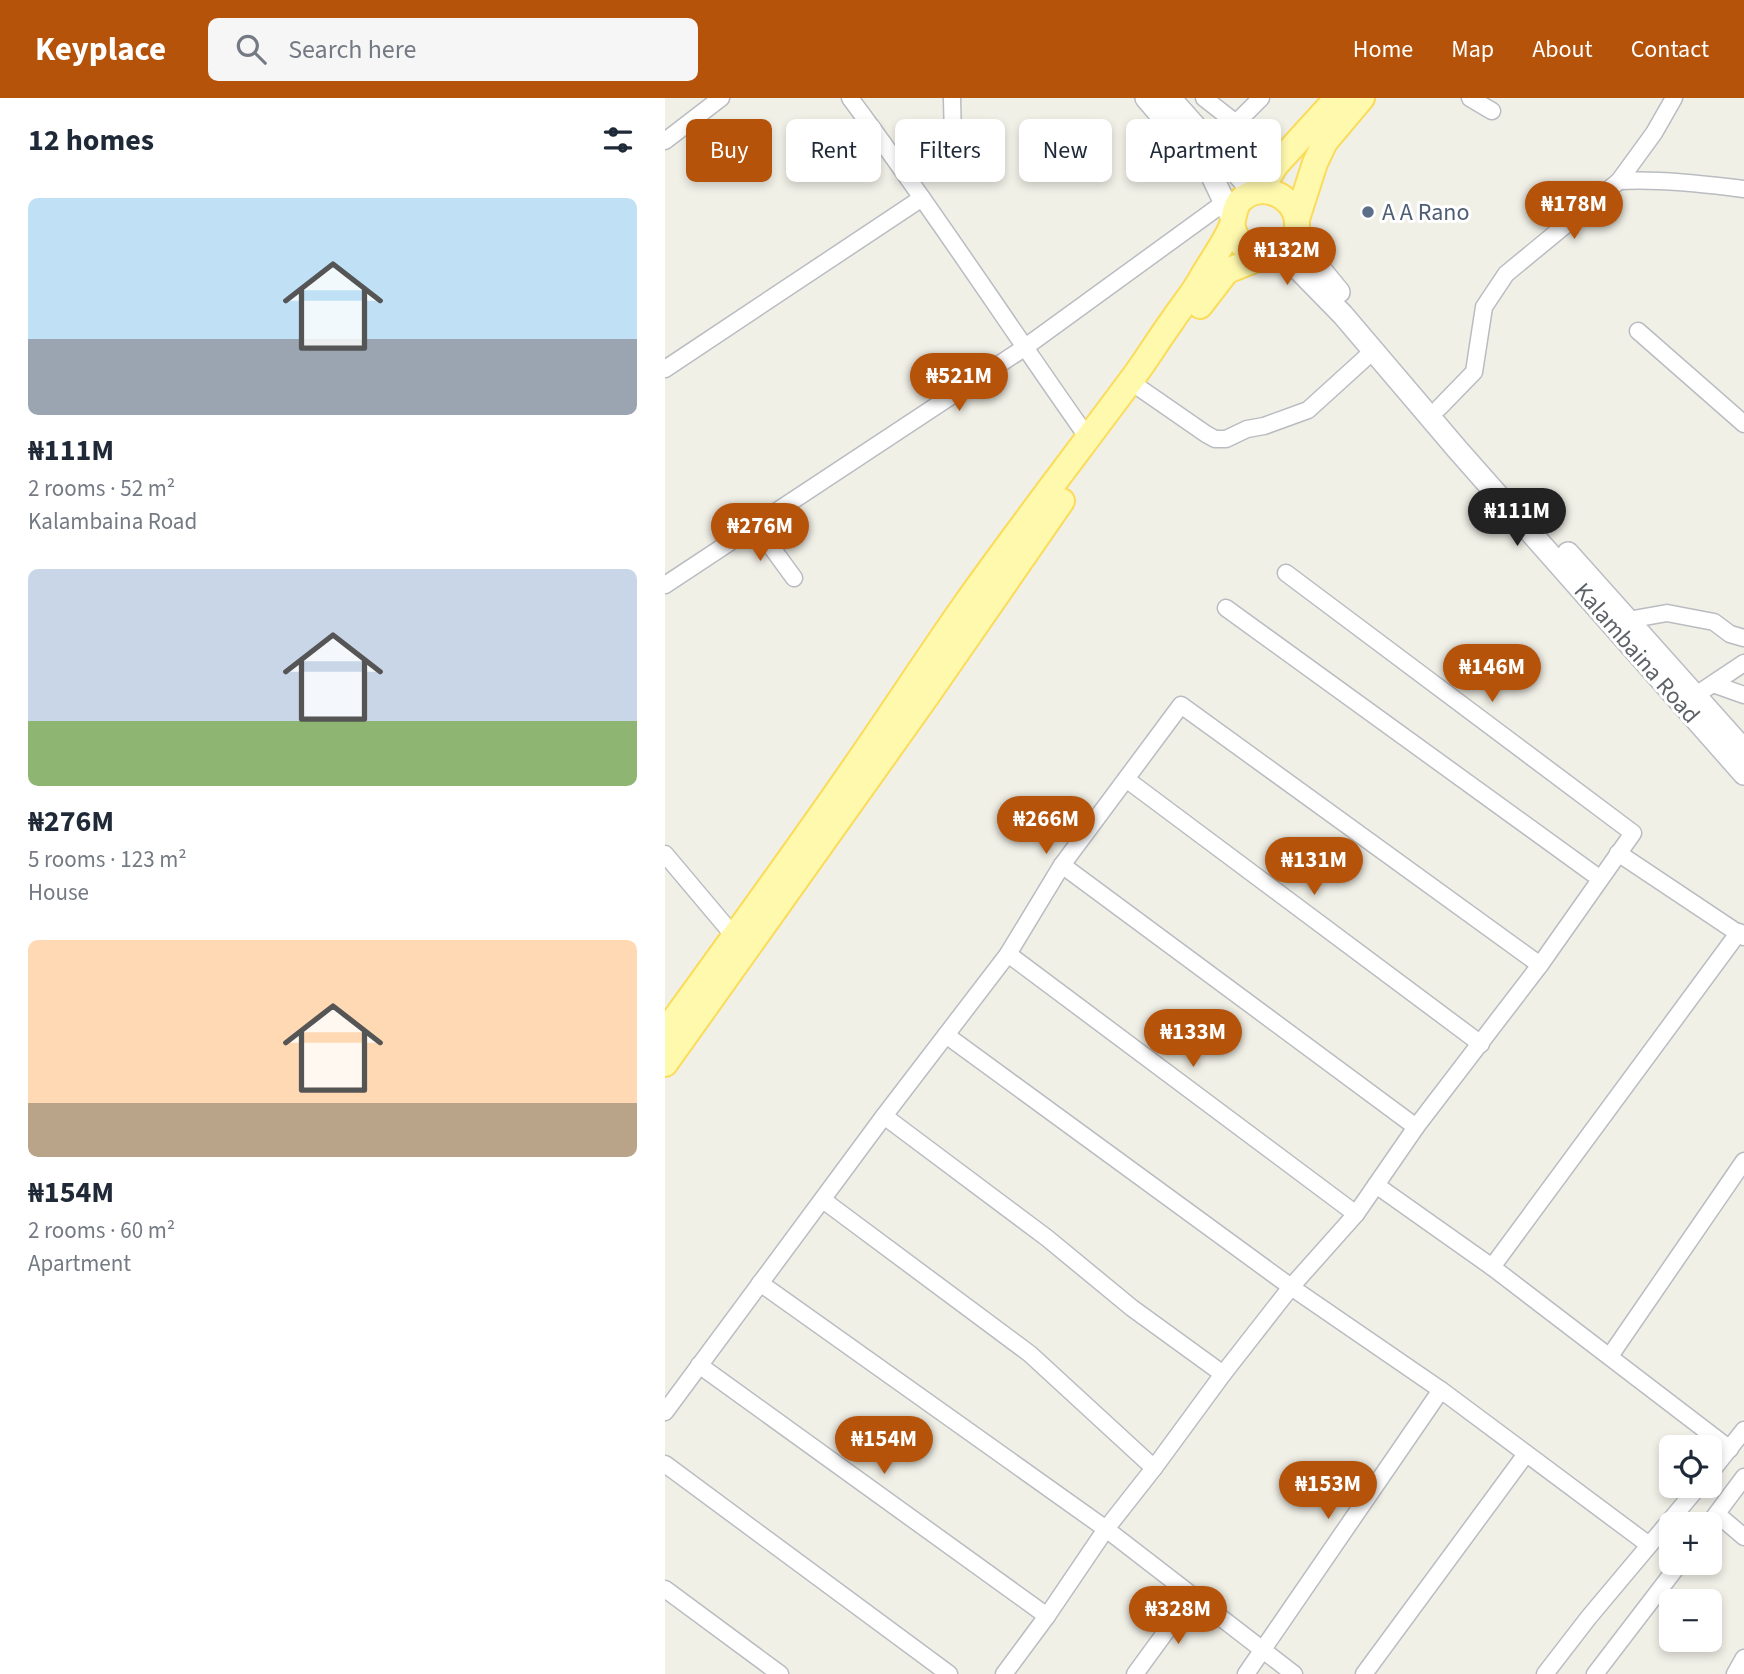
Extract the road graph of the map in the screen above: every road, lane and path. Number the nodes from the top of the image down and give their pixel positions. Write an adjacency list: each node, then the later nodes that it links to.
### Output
1 (721, 98): 14 (street)
2 (850, 98): 15 (street)
3 (951, 98): 13 (street)
4 (1146, 98): 21 (main road)
5 (1170, 98): 19 (main road)
6 (1204, 98): 7 (street)
7 (1261, 98)
8 (1337, 98): 19 (main road)
9 (1362, 98): 22 (main road)
10 (1470, 98): 12 (street)
11 (1674, 98): 16 (street)
12 (1492, 111)
13 (952, 119)
14 (665, 141)
15 (895, 159)
16 (1619, 181): 18 (street); 29 (street)
17 (912, 182): 20 (street)
18 (1744, 189)
19 (1257, 192): 21 (main road); 22 (main road)
20 (922, 198): 25 (street); 27 (street)
21 (1230, 214): 23 (main road); 25 (street); 31 (main road)
22 (1297, 223): 23 (main road); 29 (main road, Kalambaina Road)
23 (1271, 254): 26 (main road, Kalambaina Road); 28 (main road)
24 (1638, 331): 30 (street)
25 (1024, 348): 31 (street); 32 (street)
26 (1373, 351): 28 (street); 43 (main road, Kalambaina Road)
27 (665, 369)
28 (1141, 389): 56 (main road)
29 (1439, 408): 37 (main road, Kalambaina Road)
30 (1744, 424)
31 (1088, 438): 50 (main road)
32 (756, 526): 34 (street); 35 (street)
33 (1286, 573): 45 (street)
34 (794, 578)
35 (665, 585)
36 (1226, 608): 48 (street)
37 (1628, 620): 38 (street); 40 (main road, Kalambaina Road)
38 (1744, 638)
39 (1744, 663): 40 (street)
40 (1704, 690): 41 (street); 42 (main road, Kalambaina Road)
41 (1744, 695)
42 (1744, 750)
43 (1744, 774)
44 (1126, 779): 47 (street); 52 (street); 55 (street)
45 (1618, 853): 48 (street); 49 (street)
46 (665, 854): 50 (street)
47 (1062, 865): 51 (street); 58 (street)
48 (1599, 878): 52 (street)
49 (1741, 934): 63 (street)
50 (734, 936): 53 (main road)
51 (1008, 954): 54 (street); 62 (street)
52 (1540, 965): 55 (street)
53 (665, 1032)
54 (946, 1035): 57 (street); 65 (street)
55 (1481, 1044): 58 (street)
56 (665, 1064)
57 (884, 1116): 61 (street); 68 (street)
58 (1416, 1127): 60 (street)
59 (1744, 1161): 66 (street)
60 (1376, 1185): 62 (street); 63 (street)
61 (823, 1200): 64 (street); 76 (street)
62 (1356, 1214): 65 (street)
63 (1492, 1267): 66 (street)
64 (761, 1283): 67 (street); 81 (street)
65 (1291, 1287): 68 (street); 69 (street)
66 (1610, 1356): 72 (street)
67 (699, 1364): 70 (street); 87 (street)
68 (1223, 1374): 76 (street)
69 (1441, 1390): 73 (street); 88 (street)
70 (665, 1412)
71 (1744, 1430): 72 (street)
72 (1730, 1449): 74 (street)
73 (1526, 1454): 83 (street); 96 (street)
74 (1722, 1459)
75 (665, 1464): 91 (street)
76 (1154, 1468): 81 (street)
77 (1744, 1477): 79 (street)
78 (1689, 1498): 83 (street)
79 (1718, 1512)
80 (1722, 1524): 82 (street)
81 (1106, 1529): 86 (street); 87 (street)
82 (1744, 1537)
83 (1650, 1545): 97 (street)
84 (1671, 1575): 98 (street)
85 (665, 1589): 90 (street)
86 (1192, 1596): 88 (street); 93 (street)
87 (1047, 1616): 92 (street)
88 (1263, 1650): 94 (street); 95 (street)
89 (1744, 1658): 99 (street)
90 (780, 1674)
91 (949, 1674)
92 (1004, 1674)
93 (1135, 1674)
94 (1246, 1674)
95 (1294, 1674)
96 (1364, 1674)
97 (1545, 1674)
98 (1595, 1674)
99 (1735, 1674)

